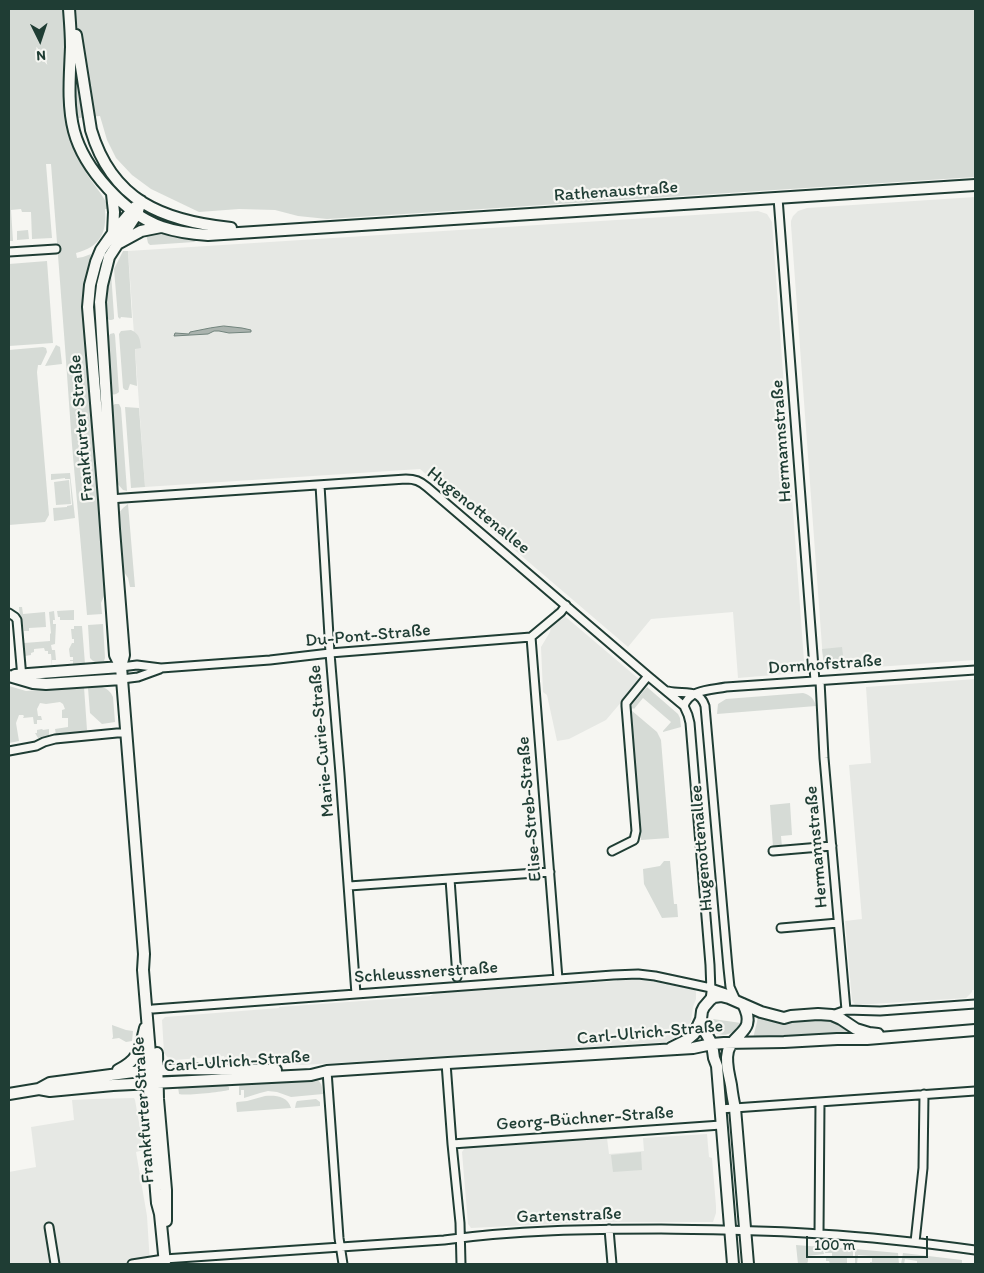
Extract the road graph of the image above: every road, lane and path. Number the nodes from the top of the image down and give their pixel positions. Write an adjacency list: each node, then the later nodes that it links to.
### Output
1 (71, 9): 3 (main road); 5 (main road)
2 (975, 185): 4 (main road, Rathenaustraße)
3 (112, 194): 6 (main road, Rathenaustraße); 9 (main road)
4 (778, 198): 8 (main road, Rathenaustraße); 26 (street, Hermannstraße)
5 (141, 202): 6 (main road, Frankfurter Straße); 8 (main road, Rathenaustraße)
6 (134, 212): 7 (main road, Rathenaustraße); 9 (main road, Frankfurter Straße); 10 (main road, Frankfurter Straße)
7 (162, 227): 8 (main road, Rathenaustraße); 10 (main road)
8 (259, 231)
9 (113, 232): 14 (main road, Frankfurter Straße)
10 (116, 245): 14 (main road, Frankfurter Straße)
11 (56, 249): 12 (street)
12 (9, 252)
13 (320, 485): 14 (street, Hugenottenallee); 15 (street, Hugenottenallee); 18 (street, Marie-Curie-Straße)
14 (108, 499): 19 (main road, Frankfurter Straße)
15 (566, 605): 17 (street); 23 (street, Hugenottenallee)
16 (9, 613): 24 (street)
17 (531, 637): 18 (street, Du-Pont-Straße); 35 (street, Elise-Streb-Straße)
18 (330, 653): 20 (street, Du-Pont-Straße); 37 (street, Marie-Curie-Straße)
19 (122, 667): 20 (street, Du-Pont-Straße); 24 (main road); 25 (main road, Frankfurter Straße)
20 (161, 668): 25 (street, Du-Pont-Straße)
21 (975, 670): 26 (street, Dornhofstraße)
22 (9, 675): 24 (main road)
23 (648, 676): 27 (street, Hugenottenallee); 34 (street)
24 (22, 678): 25 (main road)
25 (122, 679): 30 (main road, Frankfurter Straße)
26 (817, 681): 28 (street, Dornhofstraße); 32 (street, Hermannstraße)
27 (667, 691): 28 (street); 29 (street, Hugenottenallee)
28 (695, 693): 29 (street); 44 (street, Hugenottenallee)
29 (684, 706): 43 (street, Hugenottenallee)
30 (127, 734): 31 (street); 47 (main road, Frankfurter Straße)
31 (9, 751)
32 (832, 846): 33 (street); 38 (street, Hermannstraße)
33 (774, 851)
34 (612, 852)
35 (550, 872): 36 (street); 41 (street, Elise-Streb-Straße)
36 (450, 879): 37 (street); 40 (street)
37 (349, 886): 42 (street, Marie-Curie-Straße)
38 (838, 923): 39 (street); 46 (street, Hermannstraße)
39 (781, 928)
40 (458, 977)
41 (558, 979): 42 (street, Schleussnerstraße); 43 (street, Schleussnerstraße)
42 (356, 994): 47 (street, Schleussnerstraße)
43 (713, 994): 44 (main road); 49 (main road, Hugenottenallee)
44 (738, 1000): 48 (main road); 54 (main road, Hugenottenallee)
45 (975, 1004): 46 (street)
46 (846, 1010): 48 (street)
47 (150, 1013): 59 (main road, Frankfurter Straße); 61 (main road)
48 (832, 1015): 52 (main road)
49 (701, 1019): 51 (main road); 56 (main road, Hugenottenallee)
50 (975, 1030): 52 (main road, Carl-Ulrich-Straße)
51 (706, 1034): 54 (main road); 55 (main road)
52 (905, 1035): 53 (main road, Carl-Ulrich-Straße)
53 (747, 1042): 54 (main road, Carl-Ulrich-Straße); 63 (main road)
54 (727, 1043): 55 (main road, Carl-Ulrich-Straße); 63 (main road)
55 (712, 1044): 56 (main road, Carl-Ulrich-Straße); 57 (main road)
56 (668, 1049): 57 (main road); 58 (main road, Carl-Ulrich-Straße)
57 (714, 1058): 70 (main road)
58 (446, 1063): 60 (main road, Carl-Ulrich-Straße); 72 (street)
59 (153, 1071): 60 (main road, Carl-Ulrich-Straße); 61 (main road, Carl-Ulrich-Straße); 62 (main road, Frankfurter Straße)
60 (327, 1072): 62 (main road, Carl-Ulrich-Straße); 80 (street)
61 (110, 1074): 64 (main road, Carl-Ulrich-Straße)
62 (153, 1084): 64 (main road, Carl-Ulrich-Straße); 82 (main road, Frankfurter Straße)
63 (731, 1084): 69 (main road)
64 (39, 1089): 66 (main road)
65 (975, 1091): 67 (street)
66 (9, 1094)
67 (924, 1094): 68 (street); 79 (street)
68 (820, 1102): 69 (street); 77 (street)
69 (735, 1108): 70 (street); 76 (main road)
70 (720, 1109): 71 (main road)
71 (721, 1125): 72 (street, Georg-Büchner-Straße); 75 (main road)
72 (452, 1144): 78 (street)
73 (49, 1226): 83 (street)
74 (609, 1229): 75 (street, Gartenstraße); 78 (street, Gartenstraße); 87 (street)
75 (730, 1230): 76 (street, Gartenstraße); 88 (main road)
76 (745, 1230): 77 (street, Gartenstraße); 89 (main road)
77 (819, 1234): 79 (street, Gartenstraße)
78 (459, 1238): 80 (street, Gartenstraße); 86 (street)
79 (915, 1242): 81 (street, Gartenstraße)
80 (341, 1247): 82 (street, Gartenstraße); 85 (street)
81 (975, 1250)
82 (166, 1261): 84 (street, Gartenstraße)
83 (54, 1264)
84 (132, 1264)
85 (344, 1264)
86 (462, 1264)
87 (612, 1264)
88 (733, 1264)
89 (748, 1264)

